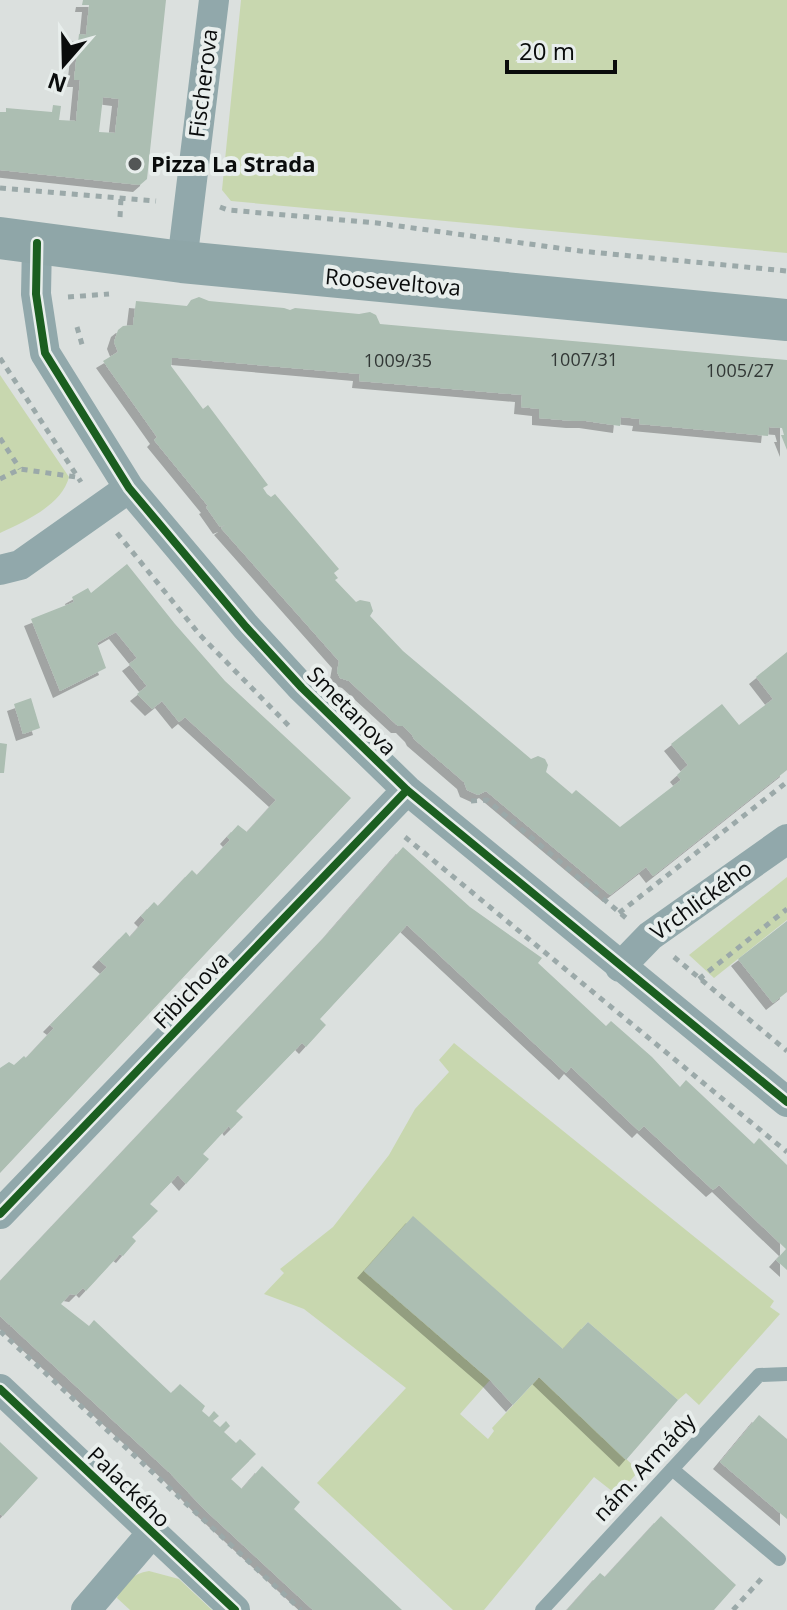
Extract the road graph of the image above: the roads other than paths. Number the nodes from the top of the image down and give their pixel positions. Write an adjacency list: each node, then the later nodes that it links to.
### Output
1 (214, 0): 3 (street, Fischerova)
2 (19, 240): 3 (main road, Rooseveltova); 5 (street, Smetanova)
3 (182, 262): 4 (main road, Rooseveltova)
4 (787, 320)
5 (129, 488): 6 (street); 7 (street, Smetanova)
6 (0, 570)
7 (407, 790): 9 (street, Smetanova); 11 (street, Fibichova)
8 (787, 839): 9 (street, Vrchlického)
9 (620, 967): 10 (street, Smetanova)
10 (787, 1102)
11 (0, 1214)
12 (787, 1374): 14 (lane, nám. Armády)
13 (0, 1389): 15 (street, Palackého)
14 (672, 1469): 16 (lane); 19 (lane, nám. Armády)
15 (151, 1534): 17 (street, Palackého); 18 (street, Palackého)
16 (779, 1559)
17 (86, 1610)
18 (235, 1610)
19 (542, 1610)

